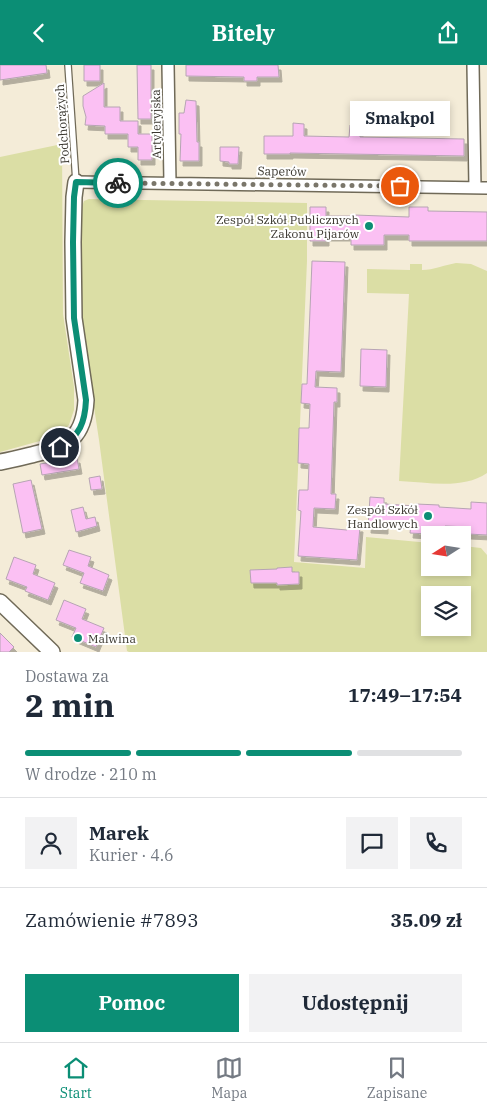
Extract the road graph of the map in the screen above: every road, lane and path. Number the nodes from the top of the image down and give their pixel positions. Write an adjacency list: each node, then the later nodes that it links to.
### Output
1 (68, 65): 4 (lane, Podchorążych)
2 (168, 65): 5 (street, Artyleryjska)
3 (473, 65): 6 (street)
4 (76, 182): 5 (street, Saperów); 8 (street)
5 (170, 183): 6 (street, Saperów)
6 (475, 188): 7 (street, Saperów)
7 (487, 188)
8 (0, 462)
9 (0, 603): 10 (street)
10 (52, 652)

